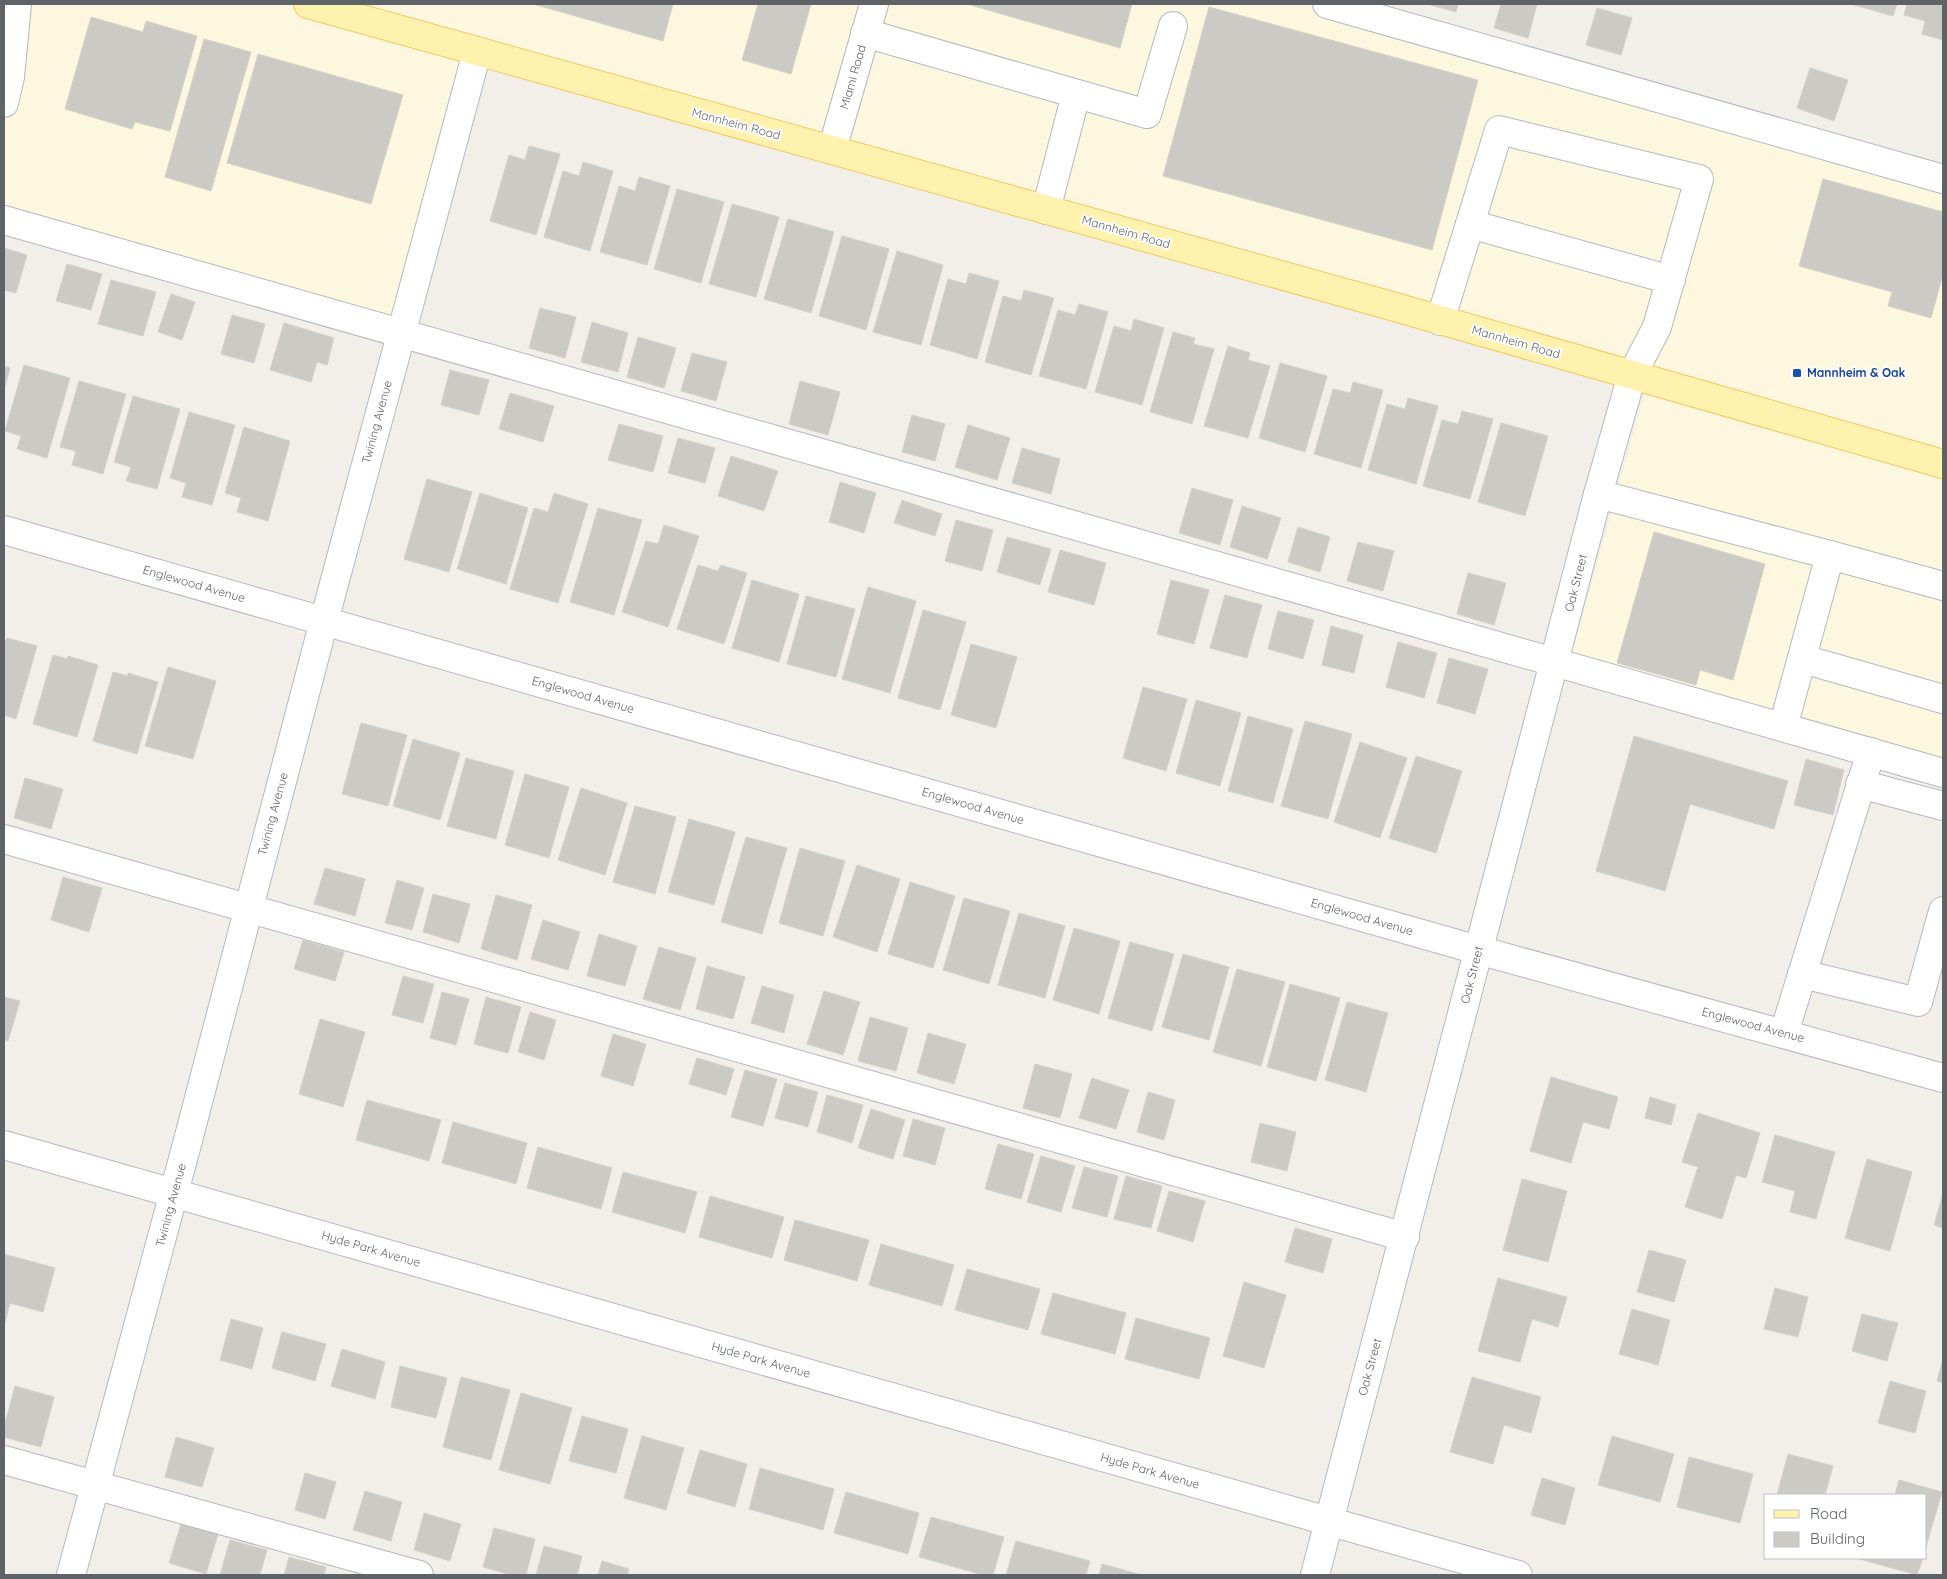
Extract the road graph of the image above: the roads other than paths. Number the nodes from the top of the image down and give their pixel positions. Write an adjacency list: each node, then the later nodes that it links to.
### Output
1 (17, 4): 7 (street)
2 (308, 4): 8 (main road, Mannheim Road)
3 (874, 4): 6 (street, Miami Road)
4 (1327, 4): 12 (street)
5 (1172, 26): 9 (street)
6 (865, 33): 9 (street); 11 (street, Miami Road)
7 (8, 47): 10 (street)
8 (477, 52): 11 (main road, Mannheim Road); 18 (street, Twining Avenue)
9 (1076, 94): 13 (street)
10 (4, 103)
11 (832, 150): 13 (main road, Mannheim Road)
12 (1943, 179)
13 (1046, 210): 17 (main road, Mannheim Road)
14 (4, 220): 18 (street)
15 (1470, 224): 16 (street); 16 (street, Oak Street); 17 (street)
16 (1671, 280): 19 (street, Oak Street)
17 (1440, 320): 19 (main road, Mannheim Road)
18 (401, 334): 25 (street, Twining Avenue); 27 (street)
19 (1632, 375): 20 (main road, Mannheim Road); 21 (street, Oak Street)
20 (1942, 458)
21 (1598, 494): 23 (street); 27 (street, Oak Street)
22 (4, 530): 25 (street, Englewood Avenue)
23 (1830, 555): 24 (street); 26 (street)
24 (1943, 586)
25 (324, 621): 35 (street, Twining Avenue); 37 (street, Englewood Avenue)
26 (1802, 659): 28 (street); 29 (street)
27 (1555, 662): 29 (street); 37 (street, Oak Street)
28 (1943, 698)
29 (1783, 727): 30 (street)
30 (1871, 752): 31 (street); 32 (street)
31 (1943, 772)
32 (1860, 784): 33 (street); 38 (street)
33 (1943, 806)
34 (4, 838): 35 (street)
35 (249, 908): 42 (street, Twining Avenue); 43 (street)
36 (1943, 912): 38 (street)
37 (1478, 950): 39 (street, Englewood Avenue); 43 (street, Oak Street)
38 (1802, 974): 39 (street)
39 (1784, 1033): 40 (street, Englewood Avenue)
40 (1943, 1078)
41 (4, 1144): 42 (street, Hyde Park Avenue)
42 (174, 1193): 45 (street, Twining Avenue); 46 (street, Hyde Park Avenue)
43 (1405, 1237): 46 (street, Oak Street)
44 (4, 1460): 45 (street)
45 (95, 1486): 47 (street, Twining Avenue); 48 (street)
46 (1329, 1522): 49 (street, Oak Street); 50 (street, Hyde Park Avenue)
47 (72, 1575)
48 (419, 1575)
49 (1315, 1575)
50 (1518, 1575)

